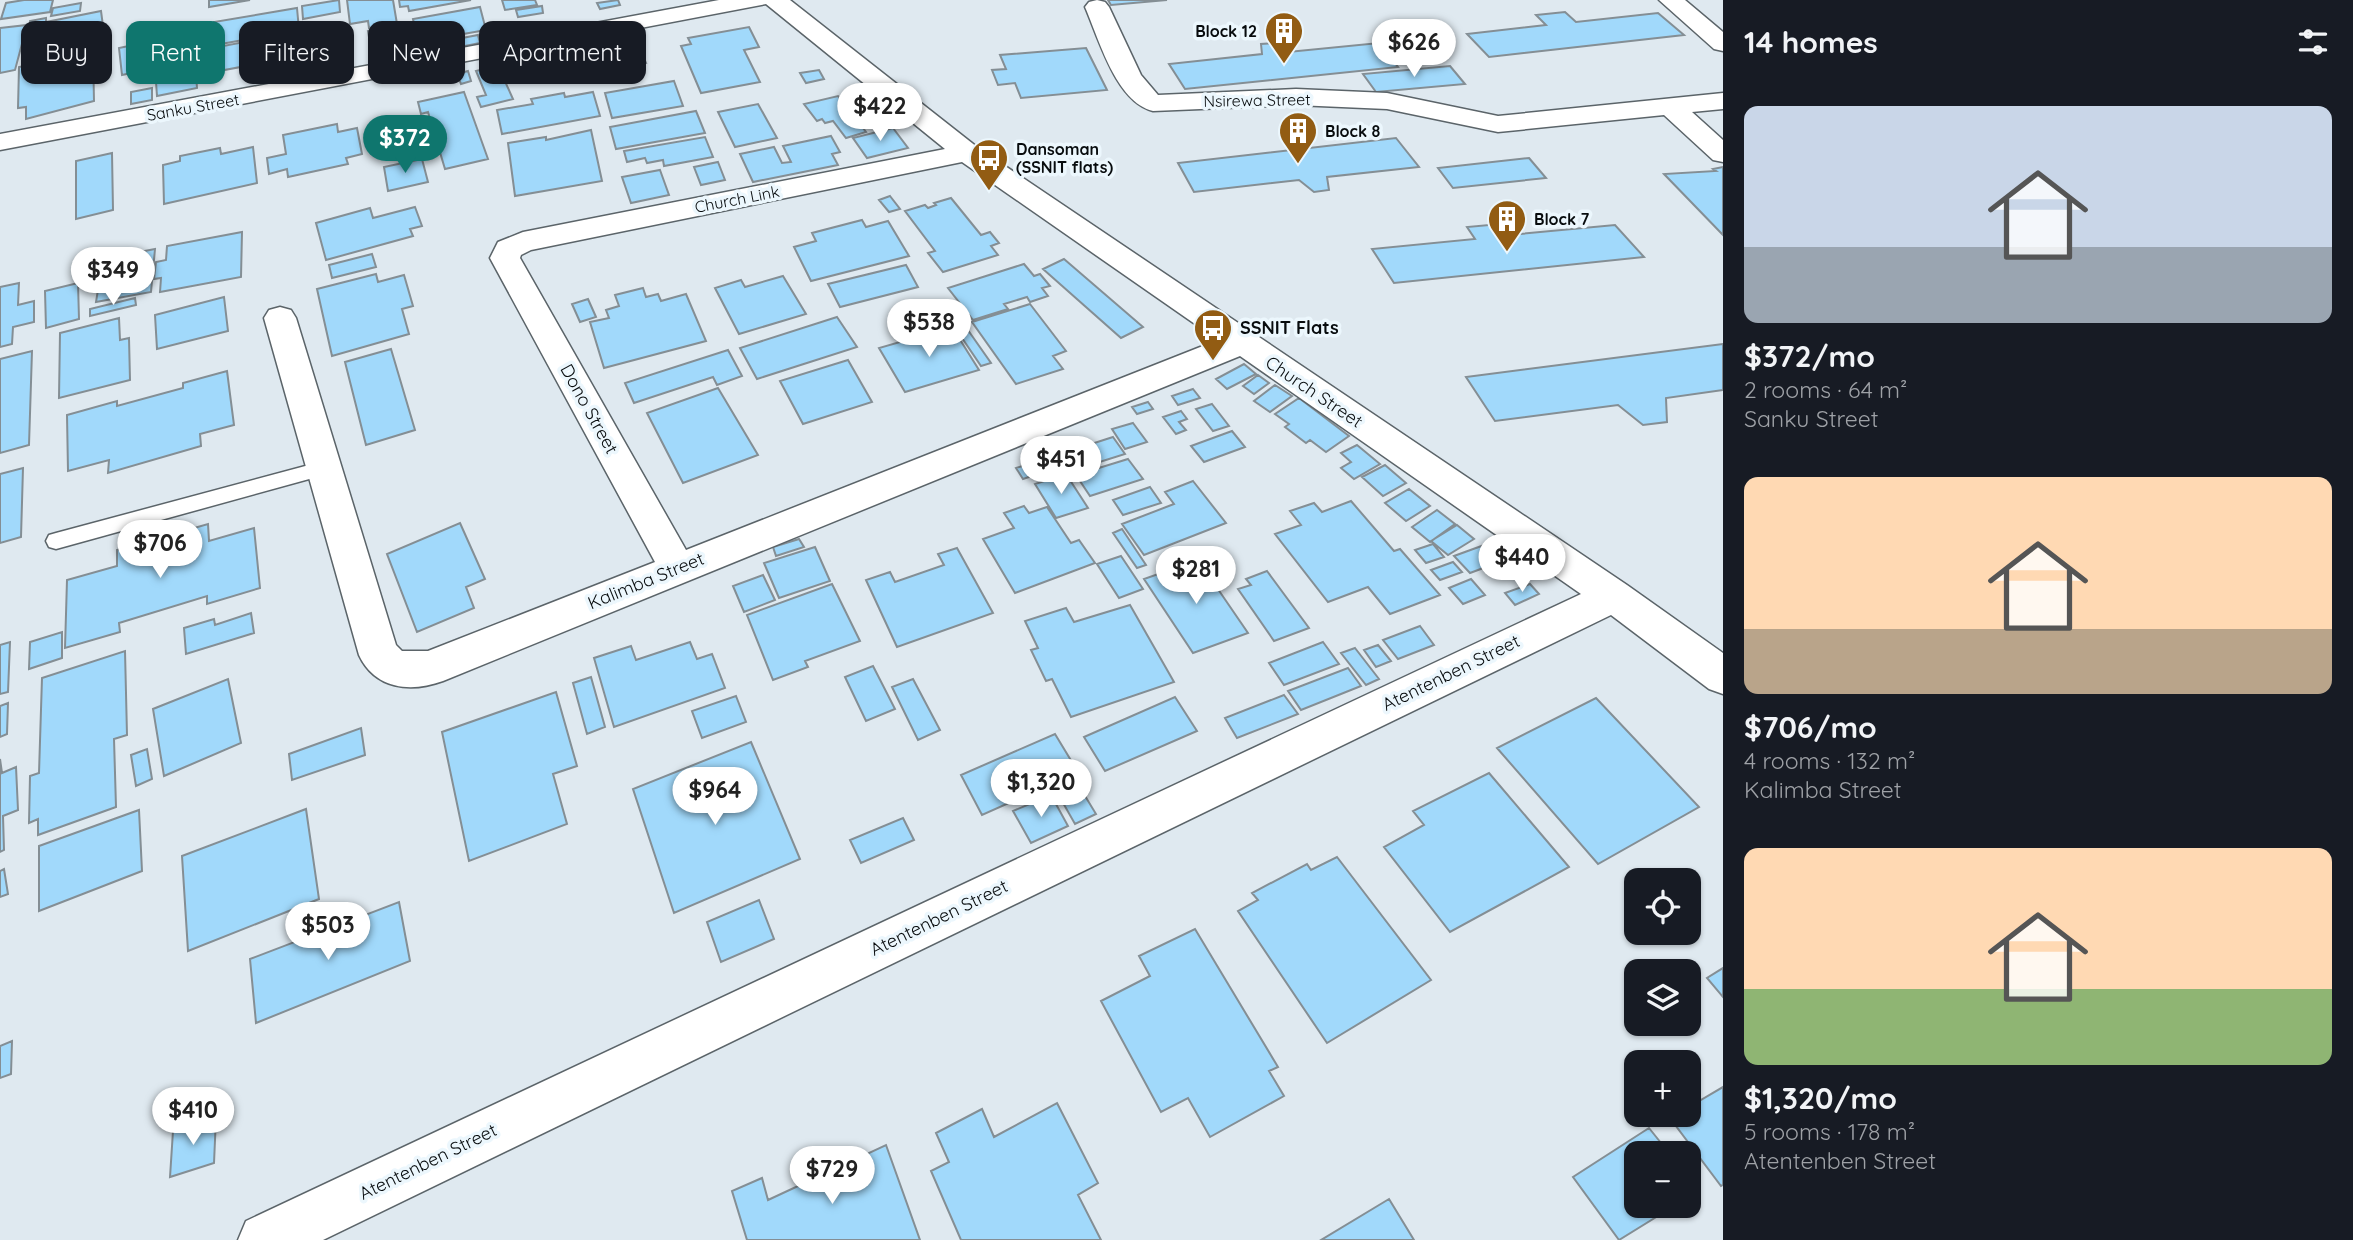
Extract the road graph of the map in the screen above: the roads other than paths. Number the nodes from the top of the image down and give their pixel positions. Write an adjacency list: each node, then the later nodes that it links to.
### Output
1 (757, 0): 8 (street, Sanku Street)
2 (775, 0): 9 (street, Church Street)
3 (1671, 0): 5 (street)
4 (1097, 7): 7 (street, Nsirewa Street)
5 (1723, 44)
6 (1723, 101): 7 (street, Nsirewa Street)
7 (1669, 105): 10 (street)
8 (0, 142)
9 (967, 153): 11 (street, Church Link); 13 (street, Church Street)
10 (1723, 154)
11 (509, 249): 16 (street, Dono Street)
12 (280, 318): 14 (street, Kalimba Street)
13 (1241, 343): 16 (street, Kalimba Street); 17 (street, Church Street)
14 (324, 468): 15 (lane); 16 (street, Kalimba Street)
15 (56, 541)
16 (677, 568)
17 (1614, 596): 18 (street, Church Street); 19 (street, Atentenben Street)
18 (1723, 676)
19 (265, 1240)

